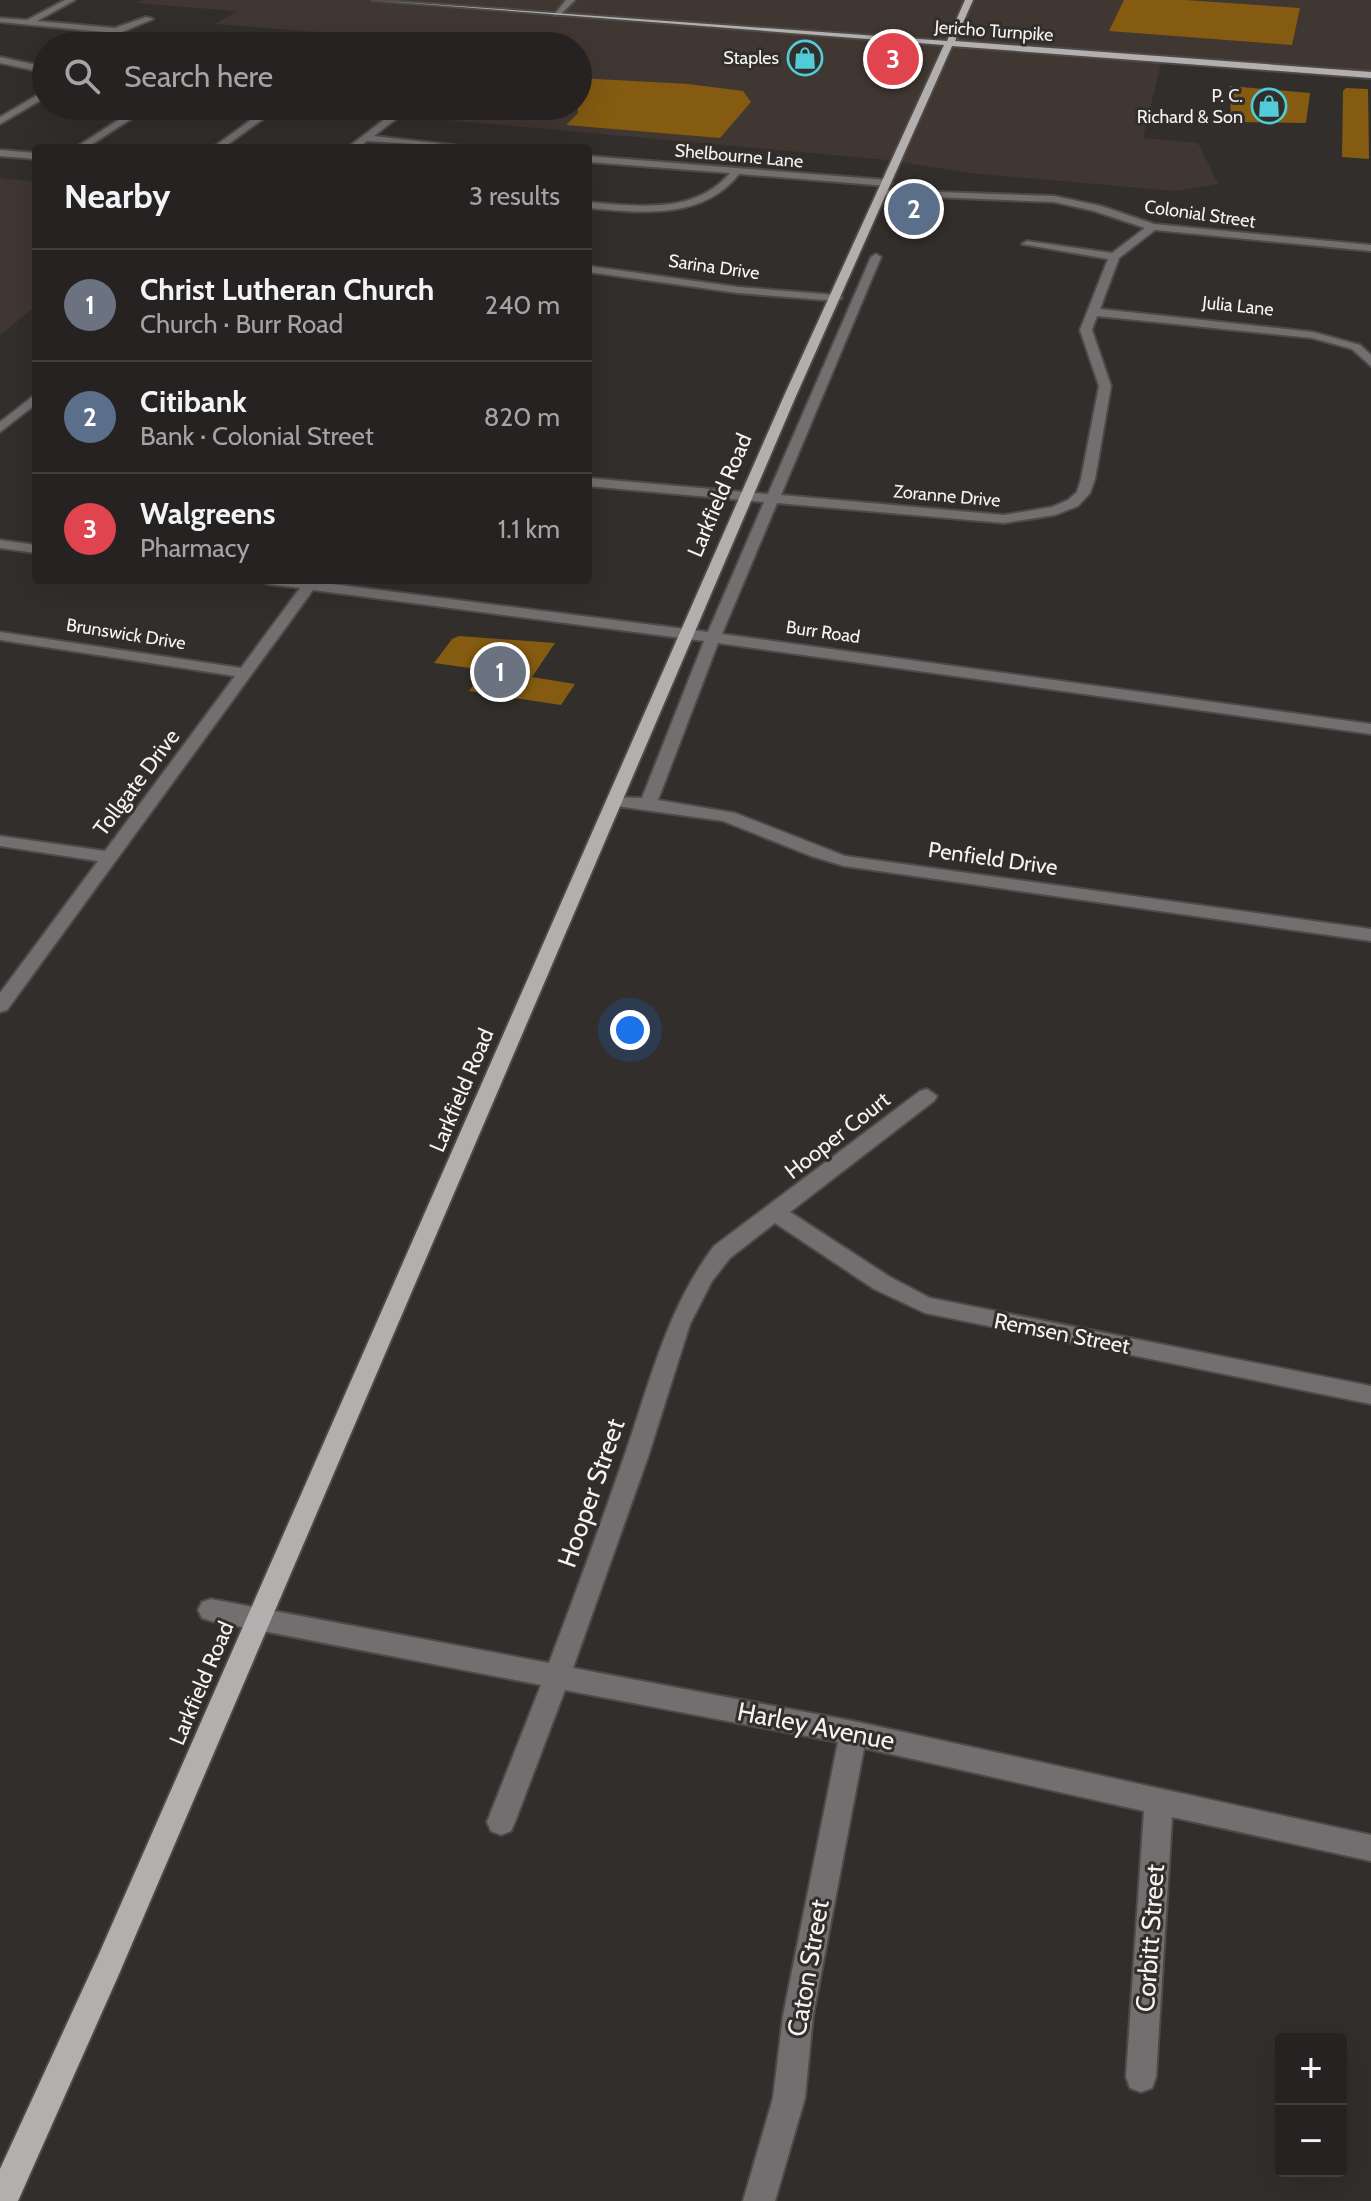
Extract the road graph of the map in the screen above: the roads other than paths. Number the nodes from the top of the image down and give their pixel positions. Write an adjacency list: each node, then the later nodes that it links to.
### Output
1 (71, 0): 8 (street)
2 (376, 0): 5 (main road, Jericho Turnpike)
3 (571, 0): 5 (street)
4 (969, 0): 10 (main road, Larkfield Road)
5 (557, 13): 10 (main road, Jericho Turnpike)
6 (149, 19): 9 (street)
7 (0, 20): 8 (street)
8 (29, 22): 9 (street)
9 (116, 31)
10 (949, 43): 13 (main road, Jericho Turnpike); 29 (main road, Larkfield Road)
11 (0, 60): 12 (street)
12 (32, 67)
13 (1371, 75)
14 (32, 101): 15 (street)
15 (5, 115): 19 (street)
16 (124, 120): 21 (street)
17 (256, 120): 22 (street)
18 (389, 120): 20 (street)
19 (0, 121)
20 (365, 138): 23 (street); 24 (street)
21 (86, 144)
22 (223, 144)
23 (357, 144)
24 (429, 144)
25 (0, 153): 26 (street)
26 (32, 156)
27 (592, 159): 28 (street, Shelbourne Lane)
28 (735, 173): 29 (street, Shelbourne Lane); 30 (street)
29 (886, 187): 31 (street, Colonial Street); 37 (main road, Larkfield Road)
30 (592, 205)
31 (1153, 227): 33 (street, Colonial Street); 35 (street)
32 (1027, 244): 35 (street)
33 (1371, 248)
34 (876, 257): 46 (street)
35 (1114, 257): 38 (street, Zoranne Drive)
36 (592, 270): 37 (street, Sarina Drive)
37 (836, 298): 45 (main road, Larkfield Road)
38 (1093, 312): 40 (street, Julia Lane); 46 (street, Zoranne Drive)
39 (1371, 344): 40 (street)
40 (1356, 347): 41 (street, Julia Lane)
41 (1371, 362)
42 (32, 401): 43 (street)
43 (0, 428)
44 (592, 482): 45 (street, Zoranne Drive)
45 (746, 497): 46 (street, Zoranne Drive); 51 (main road, Larkfield Road)
46 (775, 498): 53 (street)
47 (0, 544): 48 (street)
48 (32, 548)
49 (295, 584): 50 (street, Burr Road)
50 (309, 586): 51 (street, Burr Road); 54 (street, Tollgate Drive)
51 (688, 634): 53 (street, Burr Road); 57 (main road, Larkfield Road)
52 (0, 636): 54 (street, Brunswick Drive)
53 (713, 637): 56 (street, Burr Road); 58 (street)
54 (245, 673): 60 (street, Tollgate Drive)
55 (1371, 708): 56 (street)
56 (1370, 729)
57 (615, 801): 58 (street, Penfield Drive); 67 (main road, Larkfield Road)
58 (648, 804): 61 (street, Penfield Drive)
59 (0, 841): 60 (street)
60 (108, 857): 62 (street, Tollgate Drive)
61 (1371, 935)
62 (0, 1006)
63 (927, 1096): 64 (street, Hooper Court)
64 (776, 1213): 65 (street, Remsen Street); 68 (street, Hooper Street)
65 (1371, 1395)
66 (211, 1610): 67 (street, Harley Avenue)
67 (257, 1619): 68 (street, Harley Avenue); 74 (main road, Larkfield Road)
68 (559, 1675): 69 (street, Harley Avenue); 71 (street, Hooper Street)
69 (853, 1733): 70 (street, Harley Avenue); 75 (street, Caton Street)
70 (1159, 1799): 72 (street, Harley Avenue); 73 (street, Corbitt Street)
71 (501, 1822)
72 (1371, 1848)
73 (1141, 2077)
74 (2, 2201)
75 (759, 2201)

